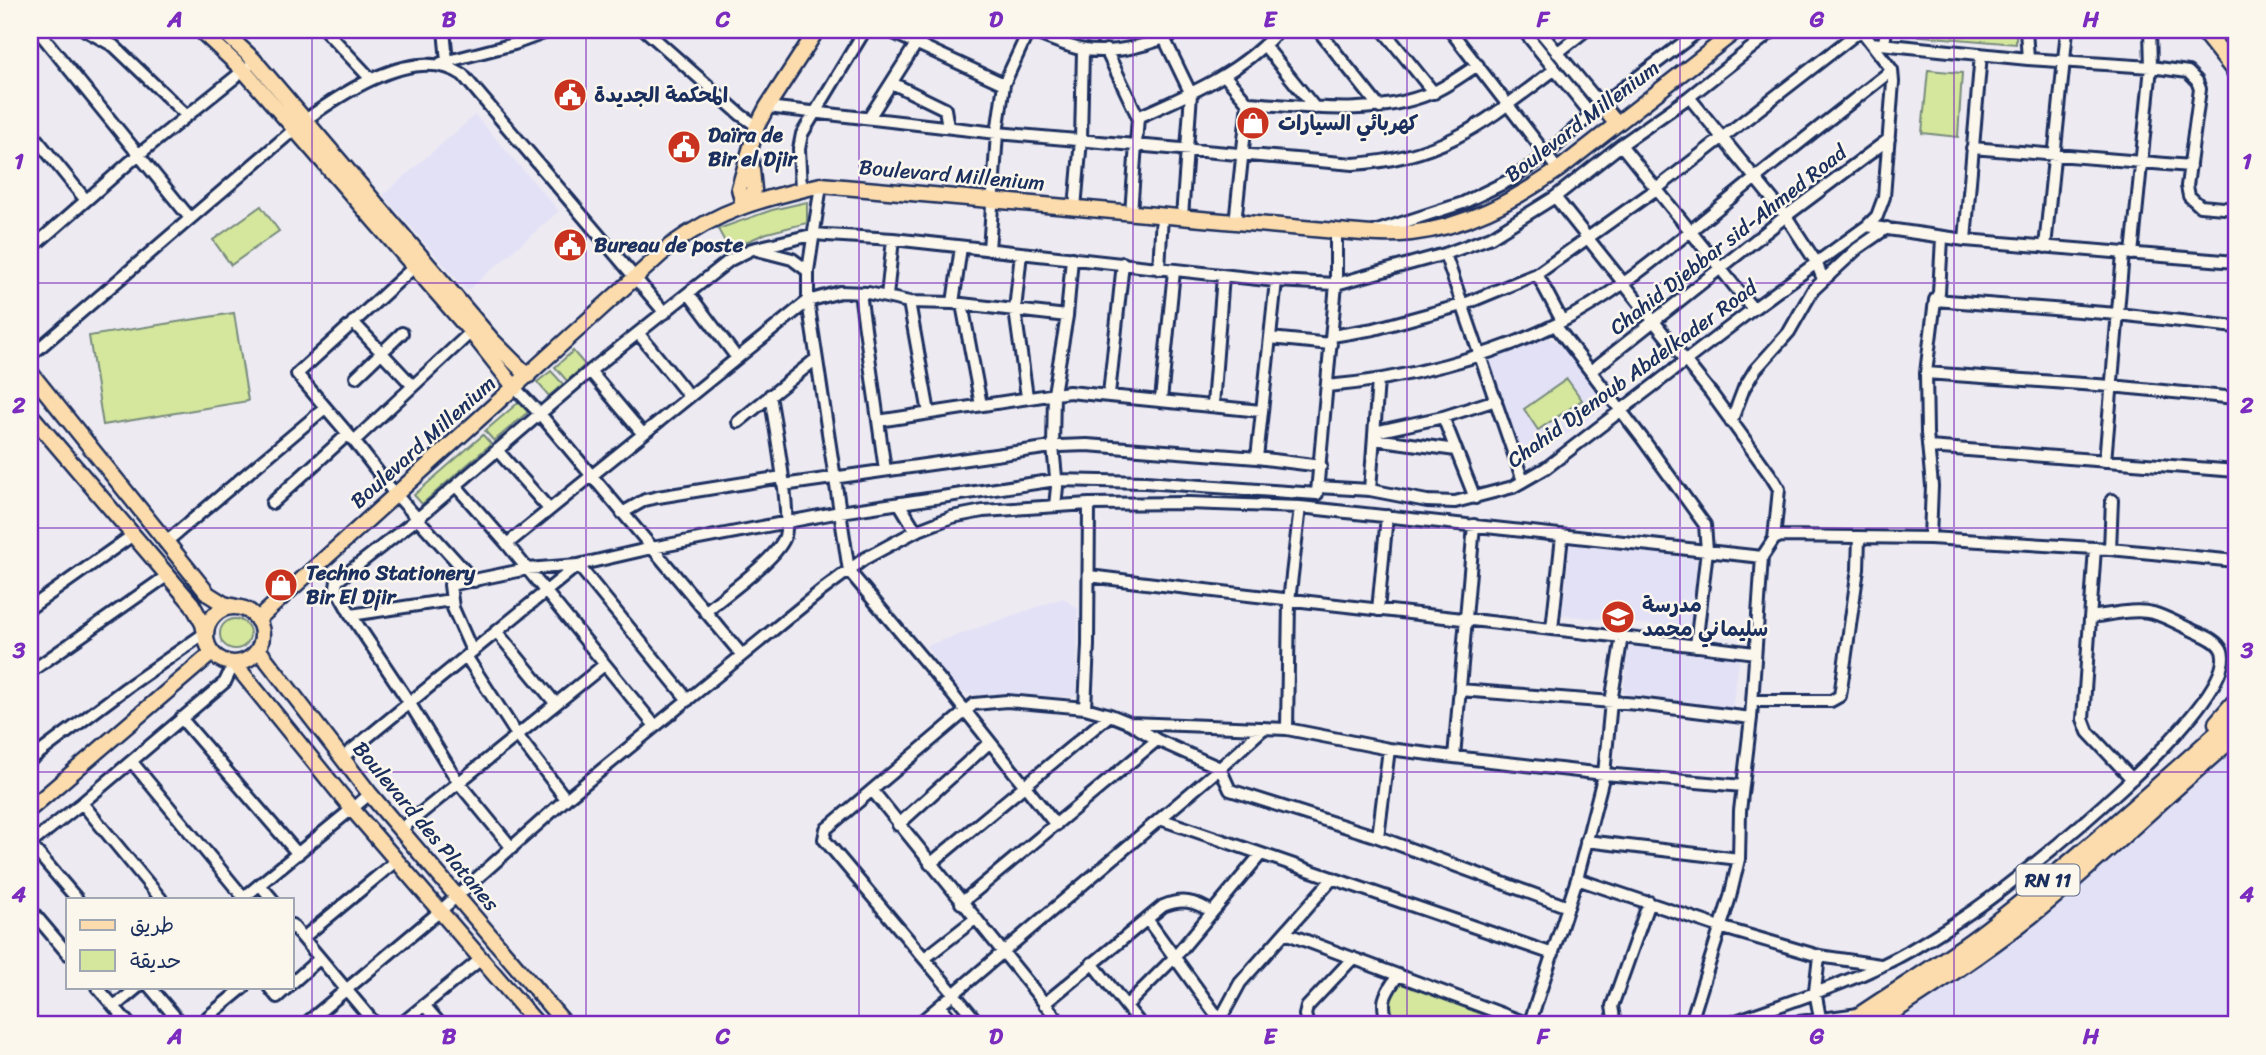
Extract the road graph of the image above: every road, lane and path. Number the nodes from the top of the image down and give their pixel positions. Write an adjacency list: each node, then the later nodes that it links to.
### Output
1 (85, 30): 65 (street)
2 (200, 30): 46 (main road)
3 (222, 30): 46 (main road)
4 (325, 30): 52 (street)
5 (444, 30): 43 (street)
6 (552, 30): 43 (street)
7 (645, 30): 70 (street)
8 (817, 30): 60 (main road)
9 (865, 30): 64 (street)
10 (887, 30): 33 (street)
11 (1029, 30): 37 (street); 54 (street)
12 (1182, 30): 31 (street)
13 (1279, 30): 36 (street)
14 (1318, 30): 62 (street)
15 (1383, 30): 55 (street)
16 (1450, 30): 45 (street)
17 (1523, 30): 48 (street)
18 (1539, 30): 39 (street)
19 (1586, 30): 39 (street)
20 (1700, 30): 63 (street)
21 (1737, 30): 68 (main road, Boulevard Millenium)
22 (1774, 30): 57 (street)
23 (1861, 30): 32 (street); 74 (street)
24 (1886, 30): 34 (street)
25 (2026, 30): 41 (street)
26 (2067, 30): 42 (street)
27 (2150, 30): 47 (street)
28 (2189, 30): 35 (highway)
29 (2203, 30): 35 (highway)
30 (37, 32): 81 (street)
31 (1164, 38): 38 (street); 56 (street)
32 (1871, 43): 34 (street); 49 (street)
33 (916, 44): 53 (street); 54 (street)
34 (1884, 44): 40 (street)
35 (2215, 44): 50 (highway)
36 (1264, 45): 51 (street); 61 (street)
37 (1083, 50): 38 (street); 76 (street)
38 (1105, 50): 66 (street)
39 (1557, 53): 63 (street)
40 (1980, 54): 41 (street); 79 (street)
41 (2028, 58): 42 (street)
42 (2064, 60): 47 (street); 84 (street)
43 (447, 61): 44 (street)
44 (435, 63): 52 (street); 135 (street)
45 (1478, 65): 55 (street); 59 (street)
46 (249, 66): 65 (street); 69 (main road)
47 (2151, 67): 85 (street); 86 (street)
48 (1555, 70): 59 (street); 63 (street)
49 (1892, 70): 75 (street); 89 (street)
50 (2236, 72)
51 (1225, 76): 56 (street); 58 (street)
52 (371, 79): 69 (street)
53 (892, 83): 67 (street); 71 (street)
54 (1004, 84): 73 (street)
55 (1434, 93): 62 (street)
56 (1191, 94): 66 (street); 80 (street)
57 (1689, 97): 74 (street); 77 (street)
58 (1248, 103): 61 (street); 83 (street)
59 (1508, 104): 82 (street); 83 (street)
60 (767, 107): 64 (street); 70 (main road)
61 (1315, 108): 62 (street)
62 (1380, 108)
63 (1596, 109): 68 (main road); 82 (street)
64 (813, 113): 67 (street); 92 (street)
65 (186, 115): 81 (street)
66 (1138, 117): 78 (street)
67 (869, 118): 71 (street)
68 (1616, 123): 87 (main road, Boulevard Millenium)
69 (299, 125): 104 (street); 128 (main road); 172 (main road)
70 (757, 126): 88 (main road)
71 (948, 127): 73 (street)
72 (30, 131): 94 (street)
73 (997, 133): 76 (street); 95 (street)
74 (1723, 138): 89 (street); 91 (street)
75 (1889, 139): 102 (street, Chahid Djebbar sid-Ahmed Road); 106 (street)
76 (1081, 141): 78 (street); 97 (street)
77 (1621, 145): 91 (street); 93 (street)
78 (1135, 146): 80 (street); 100 (street)
79 (1972, 148): 84 (street); 115 (street)
80 (1188, 150): 83 (street); 103 (street)
81 (138, 155): 94 (street); 104 (street)
82 (1546, 155): 87 (street); 110 (street)
83 (1242, 156): 105 (street)
84 (2054, 156): 85 (street); 118 (street)
85 (2141, 163): 86 (street); 123 (street)
86 (2190, 166): 98 (street)
87 (1558, 170): 110 (main road, Boulevard Millenium)
88 (748, 173): 92 (main road); 96 (main road); 99 (main road)
89 (1755, 178): 102 (street); 108 (street)
90 (821, 185): 92 (main road, Boulevard Millenium); 95 (main road, Boulevard Millenium); 111 (street)
91 (1655, 190): 108 (street); 114 (street)
92 (794, 191): 96 (main road, Boulevard Millenium)
93 (1555, 197): 114 (street); 122 (street)
94 (85, 199): 116 (street)
95 (993, 199): 97 (main road, Boulevard Millenium); 120 (street)
96 (746, 204): 99 (main road, Boulevard Millenium)
97 (1074, 208): 100 (main road, Boulevard Millenium)
98 (2236, 209)
99 (726, 212): 135 (main road, Boulevard Millenium)
100 (1131, 213): 101 (main road, Boulevard Millenium)
101 (1162, 215): 103 (main road, Boulevard Millenium); 129 (street)
102 (1786, 216): 125 (street); 130 (street, Chahid Djebbar sid-Ahmed Road)
103 (1182, 217): 105 (main road, Boulevard Millenium)
104 (190, 218): 164 (street)
105 (1235, 223): 109 (main road, Boulevard Millenium)
106 (1867, 226): 107 (street); 125 (street, Chahid Djenoub Abdelkader Road)
107 (1887, 228): 112 (street); 136 (street)
108 (1690, 231): 130 (street); 139 (street)
109 (1336, 232): 110 (main road, Boulevard Millenium); 138 (street)
110 (1372, 233)
111 (816, 234): 113 (street); 119 (street); 131 (street)
112 (1942, 237): 115 (street); 143 (street)
113 (893, 239): 117 (street); 142 (street)
114 (1588, 240): 133 (street); 139 (street)
115 (1965, 240): 118 (street)
116 (30, 246)
117 (961, 247): 120 (street); 146 (street)
118 (2045, 247): 123 (street)
119 (752, 249): 131 (street); 141 (street)
120 (989, 250): 121 (street)
121 (1021, 253): 124 (street); 149 (street)
122 (1445, 254): 138 (street); 147 (street)
123 (2128, 254): 126 (street); 151 (street)
124 (1072, 258): 127 (street); 152 (street)
125 (1816, 262): 136 (street); 148 (street, Chahid Djenoub Abdelkader Road)
126 (2236, 262)
127 (1124, 263): 129 (street); 180 (street)
128 (414, 267): 153 (street); 157 (main road)
129 (1159, 269): 132 (street)
130 (1720, 269): 148 (street); 154 (street, Chahid Djebbar sid-Ahmed Road)
131 (808, 271): 144 (street)
132 (1174, 271): 134 (street); 185 (street)
133 (1537, 274): 147 (street); 155 (street)
134 (1223, 276): 137 (street); 188 (street)
135 (634, 278): 150 (street); 172 (main road, Boulevard Millenium)
136 (1823, 279): 198 (street)
137 (1276, 281): 138 (street); 160 (street)
138 (1336, 284): 161 (street)
139 (1623, 284): 154 (street); 155 (street)
140 (859, 293): 142 (street); 144 (street); 196 (street)
141 (689, 294): 150 (street); 165 (street)
142 (887, 296): 145 (street)
143 (1935, 300): 151 (street); 171 (street)
144 (808, 301): 165 (street); 166 (street)
145 (909, 302): 146 (street); 192 (street)
146 (957, 303): 149 (street); 187 (street)
147 (1462, 305): 161 (street); 163 (street)
148 (1753, 309): 167 (street, Chahid Djenoub Abdelkader Road)
149 (1015, 310): 152 (street); 183 (street)
150 (665, 313): 159 (street)
151 (2117, 314): 156 (street); 177 (street)
152 (1067, 316): 179 (street)
153 (353, 322): 162 (street); 189 (street)
154 (1653, 322): 167 (street); 169 (street, Chahid Djebbar sid-Ahmed Road)
155 (1559, 323): 163 (street); 169 (street)
156 (2236, 327)
157 (471, 332): 175 (street); 178 (main road)
158 (402, 333): 162 (street)
159 (639, 334): 168 (street); 182 (street)
160 (1270, 338): 161 (street); 191 (street)
161 (1331, 340): 176 (street)
162 (383, 353): 173 (street); 175 (street)
163 (1480, 354): 174 (street); 186 (street)
164 (30, 356)
165 (737, 358): 182 (street)
166 (816, 359): 181 (street); 212 (street)
167 (1684, 362): 190 (street, Chahid Djenoub Abdelkader Road); 198 (street)
168 (590, 371): 193 (street); 199 (street)
169 (1591, 371): 190 (street)
170 (30, 372): 241 (main road)
171 (1926, 373): 177 (street); 203 (street)
172 (528, 376): 178 (main road, Boulevard Millenium)
173 (356, 377)
174 (1378, 380): 176 (street); 200 (street)
175 (412, 385): 201 (street)
176 (1327, 386): 208 (street)
177 (2111, 386): 184 (street); 207 (street)
178 (515, 388): 193 (street); 219 (main road, Boulevard Millenium)
179 (1054, 393): 180 (street); 183 (street); 202 (street)
180 (1109, 394): 185 (street)
181 (770, 395): 197 (street); 214 (street)
182 (689, 396): 199 (street)
183 (1027, 397): 187 (street)
184 (2236, 398)
185 (1161, 400): 188 (street)
186 (1496, 400): 194 (street); 215 (street)
187 (981, 405): 192 (street)
188 (1213, 405): 191 (street)
189 (325, 408): 201 (street); 241 (street)
190 (1621, 410): 215 (street, Chahid Djenoub Abdelkader Road); 246 (street)
191 (1261, 411): 206 (street)
192 (929, 413): 196 (street)
193 (540, 414): 204 (street); 211 (street)
194 (1444, 417): 200 (street); 205 (street)
195 (31, 419): 236 (main road)
196 (878, 421): 209 (street)
197 (738, 422)
198 (1731, 422): 240 (street)
199 (642, 433): 211 (street)
200 (1374, 436): 205 (street); 218 (street)
201 (351, 438): 219 (street); 222 (street)
202 (1053, 447): 206 (street); 209 (street); 213 (street)
203 (1929, 447): 207 (street); 239 (street)
204 (497, 450): 216 (street); 227 (street)
205 (1456, 450): 220 (street)
206 (1256, 458): 208 (street)
207 (2105, 461): 210 (street)
208 (1321, 466): 217 (street)
209 (885, 470): 212 (street)
210 (2236, 471)
211 (590, 475): 227 (street); 230 (street)
212 (834, 477): 214 (street); 229 (street)
213 (1056, 480): 217 (street, Chahid Djenoub Abdelkader Road); 223 (street, Chahid Djenoub Abdelkader Road); 225 (street)
214 (783, 481): 230 (street); 233 (street)
215 (1523, 481): 220 (street, Chahid Djenoub Abdelkader Road)
216 (456, 486): 232 (street); 242 (street)
217 (1318, 490): 218 (street, Chahid Djenoub Abdelkader Road); 228 (street)
218 (1370, 490): 220 (street, Chahid Djenoub Abdelkader Road)
219 (397, 495): 232 (street); 265 (main road, Boulevard Millenium)
220 (1475, 498)
221 (2112, 500): 245 (street)
222 (272, 503)
223 (899, 503): 229 (street, Chahid Djenoub Abdelkader Road); 235 (street)
224 (1089, 504): 225 (street); 226 (street); 253 (street)
225 (1055, 506): 235 (street)
226 (1300, 507): 228 (street); 257 (street)
227 (549, 509): 242 (street)
228 (1315, 509): 231 (street)
229 (839, 512): 233 (street, Chahid Djenoub Abdelkader Road); 251 (street)
230 (622, 513): 243 (street)
231 (1387, 516): 234 (street); 260 (street)
232 (418, 518): 254 (street); 262 (street)
233 (787, 522): 243 (street, Chahid Djenoub Abdelkader Road); 261 (street)
234 (1474, 525): 237 (street); 264 (street)
235 (916, 531): 251 (street)
236 (133, 535): 252 (main road); 259 (street)
237 (1562, 536): 246 (street); 266 (street)
238 (1859, 537): 239 (street); 240 (street); 281 (street)
239 (1930, 538): 244 (street)
240 (1774, 539): 247 (street)
241 (165, 543): 258 (main road)
242 (507, 544): 250 (street)
243 (652, 548): 249 (street, Chahid Djenoub Abdelkader Road); 261 (street)
244 (2095, 548): 245 (street); 263 (street)
245 (2110, 549): 248 (street)
246 (1707, 550): 247 (street); 270 (street)
247 (1762, 557): 274 (street)
248 (2236, 561)
249 (578, 565): 250 (street, Chahid Djenoub Abdelkader Road); 255 (street); 280 (street)
250 (527, 569): 254 (street, Chahid Djenoub Abdelkader Road); 255 (street)
251 (849, 571): 275 (street); 287 (street)
252 (168, 575): 268 (main road); 278 (street)
253 (1089, 576): 257 (street); 286 (street)
254 (474, 581): 256 (street)
255 (545, 591): 267 (street); 277 (street)
256 (451, 600): 262 (street); 273 (street)
257 (1289, 601): 260 (street); 295 (street)
258 (236, 607): 265 (main road); 268 (main road)
259 (30, 608)
260 (1378, 610): 264 (street)
261 (705, 612): 275 (street)
262 (351, 615): 283 (street)
263 (2090, 617): 307 (street); 307 (street)
264 (1465, 619): 266 (street); 279 (street)
265 (257, 620): 271 (main road)
266 (1552, 629): 269 (street)
267 (496, 631): 273 (street); 285 (street)
268 (205, 635): 272 (main road); 303 (street)
269 (1622, 636): 270 (street); 284 (street)
270 (1696, 646): 274 (street)
271 (258, 649): 276 (main road); 302 (main road, Boulevard des Platanes)
272 (212, 653): 276 (main road); 316 (main road)
273 (469, 653): 283 (street); 296 (street)
274 (1755, 653): 281 (street)
275 (742, 655): 280 (street)
276 (234, 663): 290 (street); 317 (main road)
277 (604, 666): 285 (street); 293 (street)
278 (30, 672)
279 (1460, 690): 284 (street); 301 (street)
280 (688, 700): 293 (street)
281 (1752, 701): 291 (street)
282 (2236, 701): 311 (highway)
283 (409, 702): 302 (street); 308 (street)
284 (1611, 702): 291 (street); 306 (street)
285 (556, 704): 296 (street)
286 (1085, 709): 287 (street); 288 (street)
287 (965, 711): 299 (street); 312 (street)
288 (1110, 715): 292 (street); 309 (street)
289 (2236, 717): 311 (highway, RN 11)
290 (181, 718): 304 (street); 326 (street)
291 (1751, 718): 310 (street)
292 (1129, 723): 294 (street); 298 (street)
293 (655, 726): 314 (street)
294 (1264, 728): 295 (street); 305 (street)
295 (1287, 729): 300 (street)
296 (516, 735): 308 (street); 314 (street)
297 (2236, 737): 379 (highway, RN 11)
298 (1157, 740): 305 (street); 320 (street)
299 (989, 743): 309 (street); 319 (street)
300 (1389, 749): 301 (street); 322 (street)
301 (1454, 757): 306 (street)
302 (342, 758): 313 (main road, Boulevard des Platanes)
303 (30, 760)
304 (132, 762): 315 (street); 337 (street)
305 (1220, 768): 318 (street); 322 (street)
306 (1604, 775): 310 (street); 323 (street)
307 (2132, 779): 361 (street)
308 (458, 782): 321 (street); 325 (street)
309 (1023, 785): 320 (street); 330 (street)
310 (1743, 786): 328 (street)
311 (2155, 789): 379 (highway, RN 11)
312 (873, 790): 319 (street); 356 (street)
313 (370, 794): 317 (street); 321 (main road, Boulevard des Platanes)
314 (566, 799): 325 (street)
315 (82, 803): 324 (street); 336 (street)
316 (30, 809)
317 (353, 810): 326 (street); 329 (main road)
318 (1160, 819): 327 (street); 352 (street)
319 (898, 825): 330 (street)
320 (1056, 825): 340 (street)
321 (400, 830): 334 (main road, Boulevard des Platanes)
322 (1378, 837): 341 (street)
323 (1586, 841): 328 (street); 332 (street)
324 (30, 844): 335 (street)
325 (512, 848): 334 (street)
326 (298, 854): 333 (street)
327 (1261, 854): 331 (street); 344 (street)
328 (1739, 859): 348 (street)
329 (396, 861): 343 (main road); 350 (street)
330 (930, 864): 340 (street)
331 (1332, 878): 349 (street); 353 (street)
332 (1577, 879): 339 (street); 341 (street)
333 (260, 885): 337 (street); 338 (street)
334 (457, 897): 343 (street); 389 (main road, Boulevard des Platanes)
335 (76, 898)
336 (159, 898)
337 (243, 898)
338 (271, 898)
339 (1649, 902): 348 (street); 398 (street)
340 (961, 903): 345 (street)
341 (1568, 907): 353 (street)
342 (30, 909): 351 (street)
343 (439, 912): 359 (main road); 370 (street)
344 (1212, 912): 346 (street); 357 (street)
345 (975, 919): 352 (street); 356 (street)
346 (1147, 919): 357 (street); 360 (street)
347 (294, 927): 350 (street)
348 (1720, 927): 354 (street); 399 (street)
349 (1285, 933): 358 (street); 380 (street)
350 (303, 938): 355 (street)
351 (66, 952)
352 (1003, 954): 372 (street); 373 (street)
353 (1553, 954): 397 (street)
354 (1819, 956): 361 (street); 371 (street)
355 (319, 958): 363 (street); 370 (street)
356 (925, 958): 372 (street)
357 (1174, 958): 376 (street); 380 (street)
358 (1353, 958): 362 (street); 395 (street)
359 (481, 959): 374 (street); 388 (main road)
360 (1092, 964): 373 (street); 376 (street)
361 (1882, 965): 371 (street)
362 (1398, 975): 396 (street); 397 (street)
363 (294, 981)
364 (98, 988): 377 (street)
365 (137, 988): 377 (street)
366 (151, 988): 382 (street)
367 (243, 988): 383 (street)
368 (270, 988): 369 (street)
369 (287, 988)
370 (345, 990): 384 (street); 385 (street)
371 (1815, 991): 378 (street); 400 (street)
372 (955, 994): 375 (street); 392 (street)
373 (1044, 1004): 393 (street)
374 (424, 1005): 386 (street); 387 (street)
375 (940, 1006): 390 (street); 391 (street)
376 (1126, 1006): 394 (street)
377 (114, 1007): 381 (street)
378 (1820, 1018): 379 (street); 401 (street)
379 (1867, 1020): 402 (highway, RN 11)
380 (1222, 1023)
381 (130, 1025)
382 (182, 1025)
383 (198, 1025)
384 (304, 1025)
385 (376, 1025)
386 (400, 1025)
387 (441, 1025)
388 (538, 1025)
389 (566, 1025)
390 (917, 1025)
391 (956, 1025)
392 (980, 1025)
393 (1062, 1025)
394 (1141, 1025)
395 (1308, 1025)
396 (1388, 1025)
397 (1528, 1025)
398 (1615, 1025)
399 (1690, 1025)
400 (1725, 1025)
401 (1777, 1025)
402 (1846, 1025)

